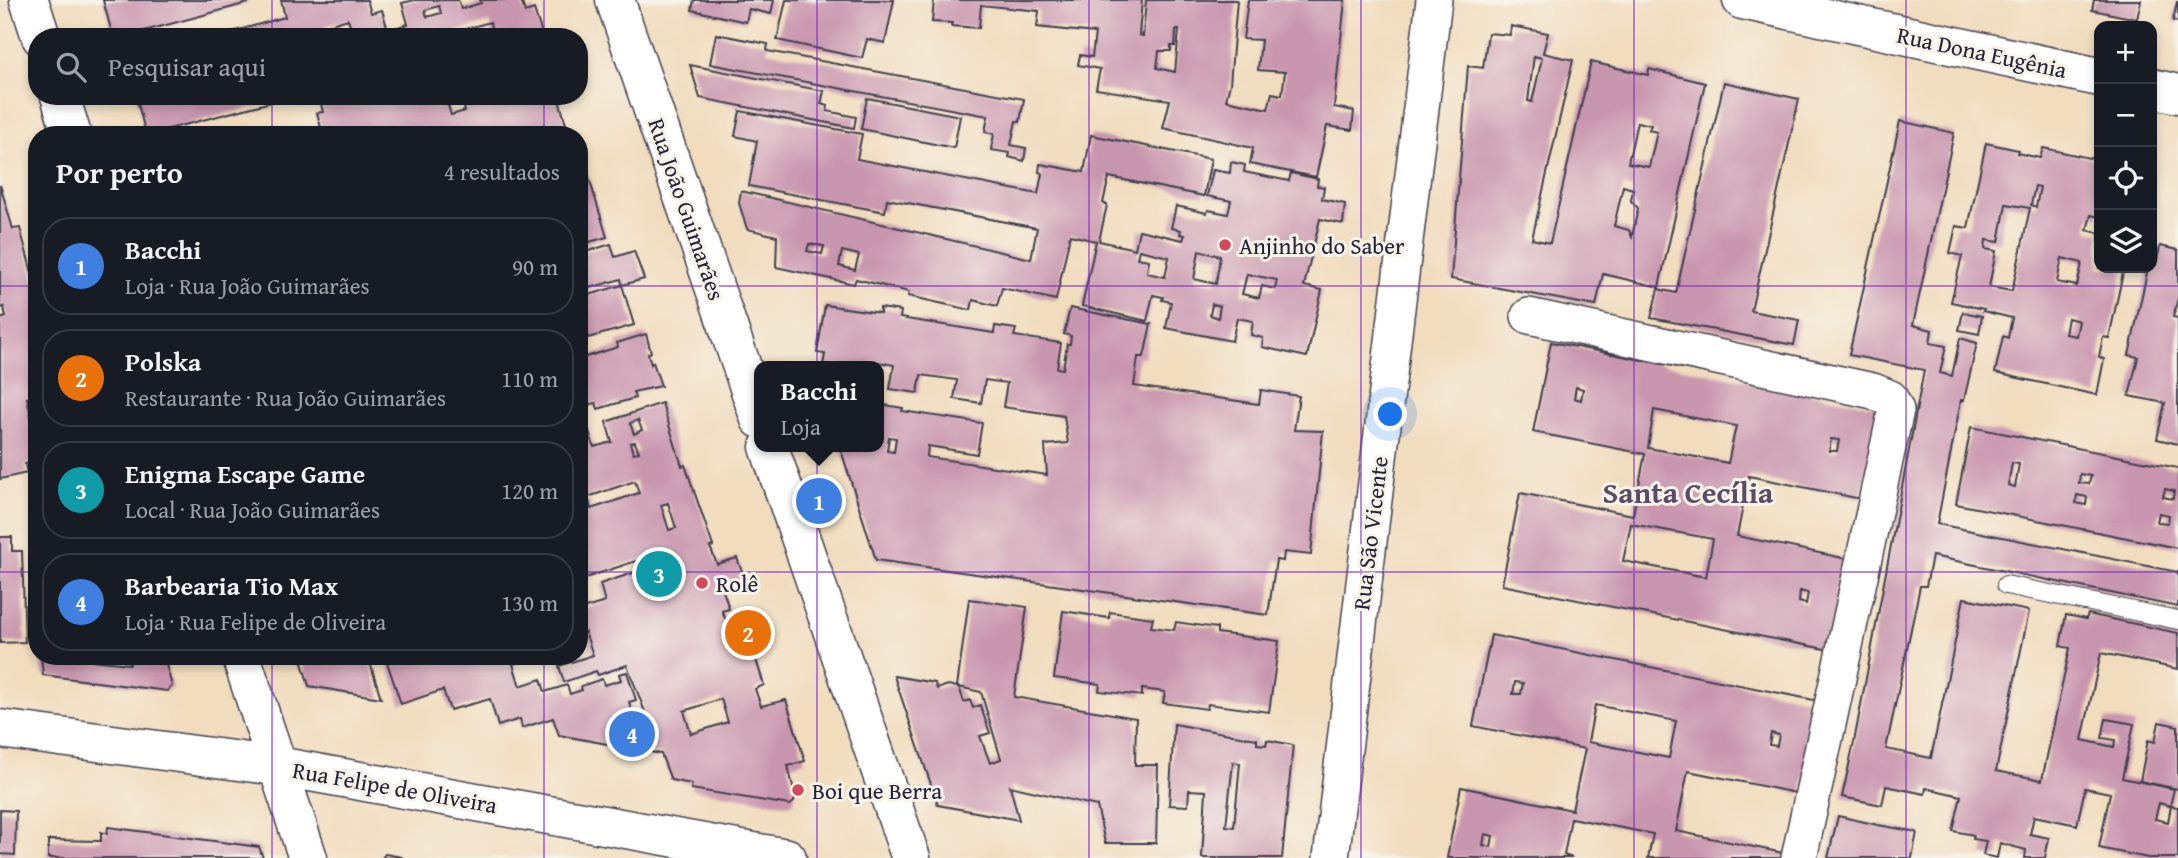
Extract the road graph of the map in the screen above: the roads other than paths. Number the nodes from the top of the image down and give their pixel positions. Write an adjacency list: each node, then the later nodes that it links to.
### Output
1 (29, 0): 5 (street)
2 (615, 0): 12 (street, Rua João Guimarães)
3 (1434, 0): 22 (street, Rua São Vicente)
4 (1742, 0): 6 (street, Rua Dona Eugênia)
5 (38, 28)
6 (2094, 76)
7 (2157, 90): 8 (street)
8 (2178, 94)
9 (63, 105): 10 (street)
10 (69, 126)
11 (1529, 316): 23 (street)
12 (754, 402)
13 (771, 452): 21 (street)
14 (2006, 585): 15 (lane)
15 (2178, 620)
16 (244, 665): 18 (street)
17 (0, 729): 18 (street, Rua Felipe de Oliveira)
18 (277, 766): 19 (street); 20 (street, Rua Felipe de Oliveira)
19 (308, 858)
20 (787, 858)
21 (911, 858)
22 (1331, 858)
23 (1799, 858)

